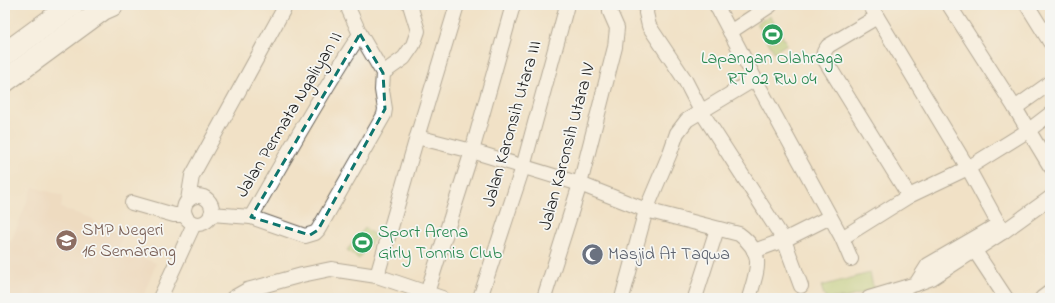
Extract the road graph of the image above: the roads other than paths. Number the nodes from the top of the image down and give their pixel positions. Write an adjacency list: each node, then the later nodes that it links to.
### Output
1 (72, 5): 20 (highway)
2 (112, 5): 23 (highway)
3 (286, 5): 37 (street)
4 (410, 5): 21 (street)
5 (457, 5): 29 (street)
6 (513, 5): 30 (street)
7 (567, 5): 32 (street, Jalan Karonsih Utara III)
8 (610, 5): 34 (street, Jalan Karonsih Utara IV)
9 (647, 5): 26 (street)
10 (716, 5): 17 (street)
11 (772, 5): 15 (street)
12 (949, 5): 25 (street)
13 (1027, 5): 19 (street)
14 (346, 7): 18 (street, Jalan Permata Ngaliyan II)
15 (753, 10): 17 (street)
16 (873, 11): 33 (street); 35 (street)
17 (730, 32): 22 (street)
18 (360, 34): 21 (street); 41 (street, Jalan Permata Ngaliyan II)
19 (1050, 42)
20 (5, 54)
21 (383, 73): 41 (street)
22 (755, 79): 26 (street); 42 (street)
23 (5, 81)
24 (1050, 83): 25 (street)
25 (1015, 108): 28 (street)
26 (701, 111): 39 (street); 47 (street)
27 (1050, 114): 28 (street)
28 (1029, 130): 31 (street); 33 (street)
29 (416, 137): 30 (street); 51 (street)
30 (472, 151): 32 (street); 55 (street)
31 (1050, 166)
32 (523, 167): 34 (street); 59 (street, Jalan Karonsih Utara III)
33 (968, 168): 35 (street); 44 (street)
34 (580, 184): 39 (street); 60 (street, Jalan Karonsih Utara IV)
35 (909, 196): 46 (street)
36 (1050, 198): 44 (street)
37 (188, 200): 40 (street); 43 (street)
38 (132, 203): 43 (street)
39 (646, 210): 45 (street); 61 (street)
40 (211, 214): 41 (street); 43 (street)
41 (251, 217)
42 (830, 217): 46 (street); 47 (street)
43 (189, 219): 56 (street)
44 (1001, 228): 49 (street); 52 (street)
45 (717, 229): 48 (street); 62 (street)
46 (842, 238): 50 (street)
47 (784, 240): 48 (street); 53 (street)
48 (754, 251): 63 (street)
49 (975, 251): 52 (street); 65 (street)
50 (851, 259)
51 (377, 276): 55 (street); 57 (street)
52 (916, 284): 64 (street)
53 (801, 286)
54 (1050, 292): 66 (street)
55 (427, 293): 58 (street)
56 (160, 298)
57 (233, 298)
58 (442, 298)
59 (480, 298)
60 (544, 298)
61 (622, 298)
62 (695, 298)
63 (749, 298)
64 (869, 298)
65 (1006, 298)
66 (1042, 298)

